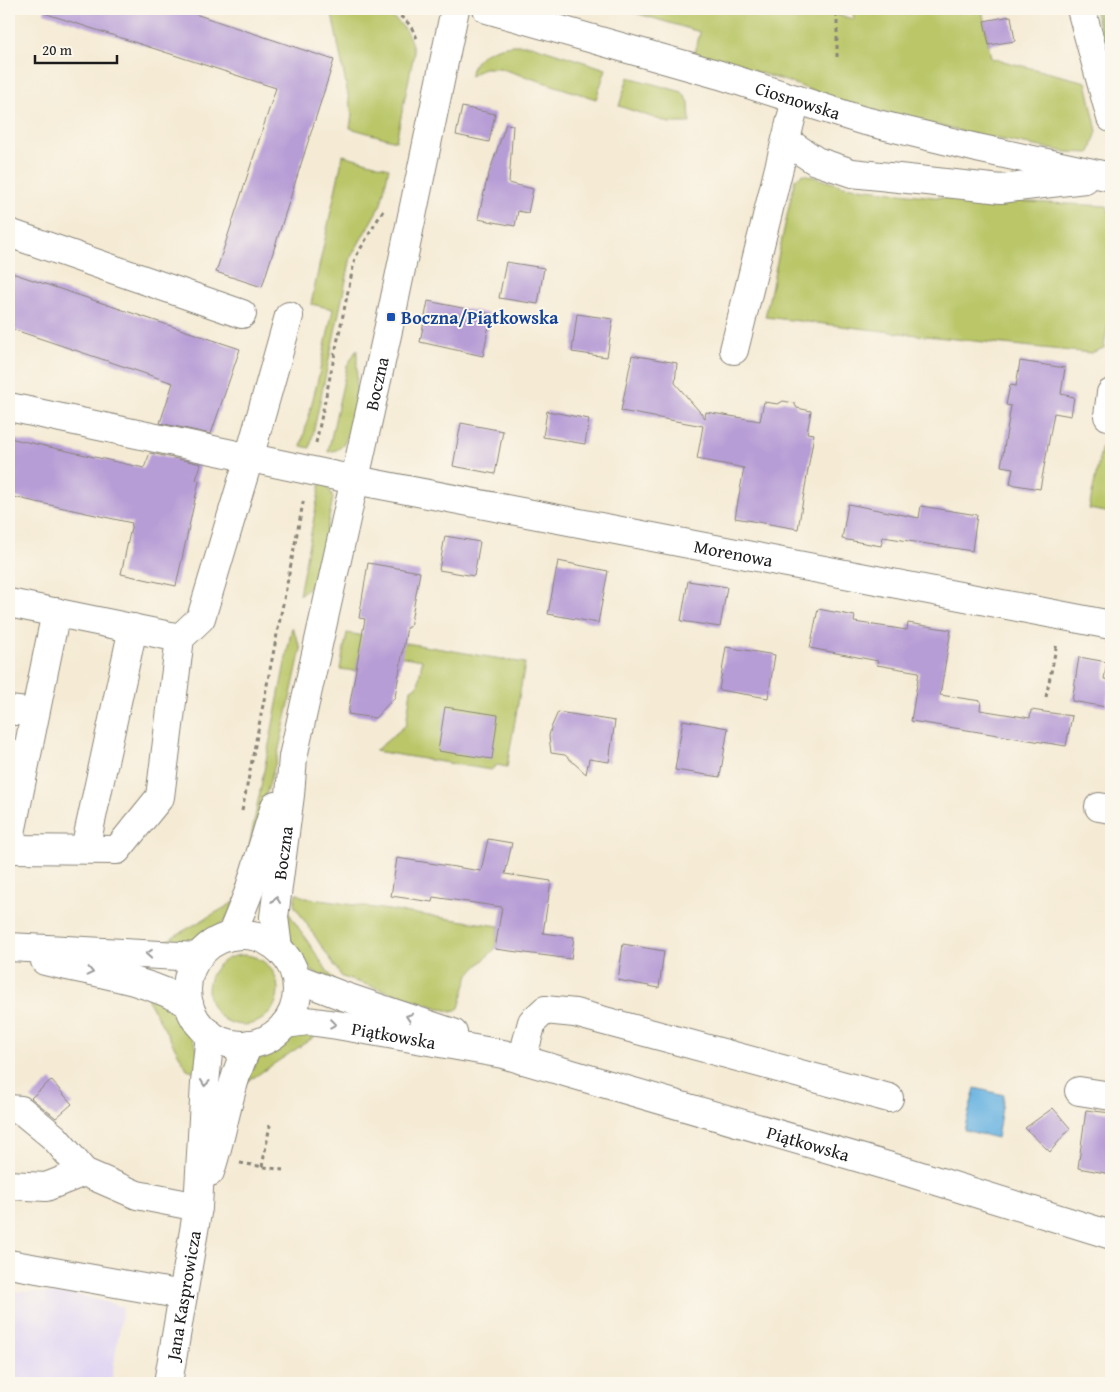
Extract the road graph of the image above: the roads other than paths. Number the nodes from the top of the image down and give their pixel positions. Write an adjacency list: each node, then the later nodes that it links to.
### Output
1 (455, 9): 14 (street, Boczna)
2 (487, 9): 4 (street, Ciosnowska)
3 (1081, 9): 5 (street)
4 (796, 99): 6 (street); 7 (street, Ciosnowska)
5 (1111, 118)
6 (786, 141): 7 (street); 11 (street)
7 (1108, 177)
8 (9, 234): 9 (street)
9 (242, 314)
10 (289, 316): 13 (street)
11 (734, 350)
12 (9, 407): 13 (street, Morenowa)
13 (249, 458): 14 (street, Morenowa); 19 (street)
14 (355, 480): 17 (street, Morenowa); 22 (street, Boczna)
15 (9, 603): 16 (street)
16 (56, 612): 18 (street); 21 (street)
17 (1111, 625)
18 (132, 628): 19 (street); 26 (street)
19 (180, 638): 26 (street)
20 (9, 710): 21 (street)
21 (35, 713): 23 (street)
22 (293, 758): 27 (street, Boczna); 29 (street, Boczna, one-way to 22)
23 (17, 764): 24 (street)
24 (9, 843)
25 (9, 849): 26 (street)
26 (85, 849)
27 (232, 936): 29 (street); 31 (street)
28 (9, 947): 31 (street, one-way to 28)
29 (278, 948): 32 (street)
30 (9, 952): 33 (street, one-way to 33)
31 (198, 958): 33 (street)
32 (296, 978): 34 (street); 37 (street, Piątkowska, one-way to 32)
33 (189, 1004): 35 (street)
34 (285, 1024): 36 (street); 37 (street, Piątkowska, one-way to 37)
35 (210, 1034): 36 (street); 44 (street, Jana Kasprowicza, one-way to 44)
36 (249, 1044): 44 (street, Jana Kasprowicza)
37 (513, 1057): 40 (street); 45 (street, Piątkowska)
38 (1079, 1091): 39 (street)
39 (1111, 1096)
40 (888, 1098)
41 (9, 1109): 42 (street)
42 (84, 1172): 43 (street); 44 (street)
43 (9, 1185)
44 (198, 1207): 47 (street, Jana Kasprowicza)
45 (1111, 1235)
46 (9, 1264): 47 (street)
47 (183, 1295): 48 (street, Jana Kasprowicza)
48 (168, 1383)

